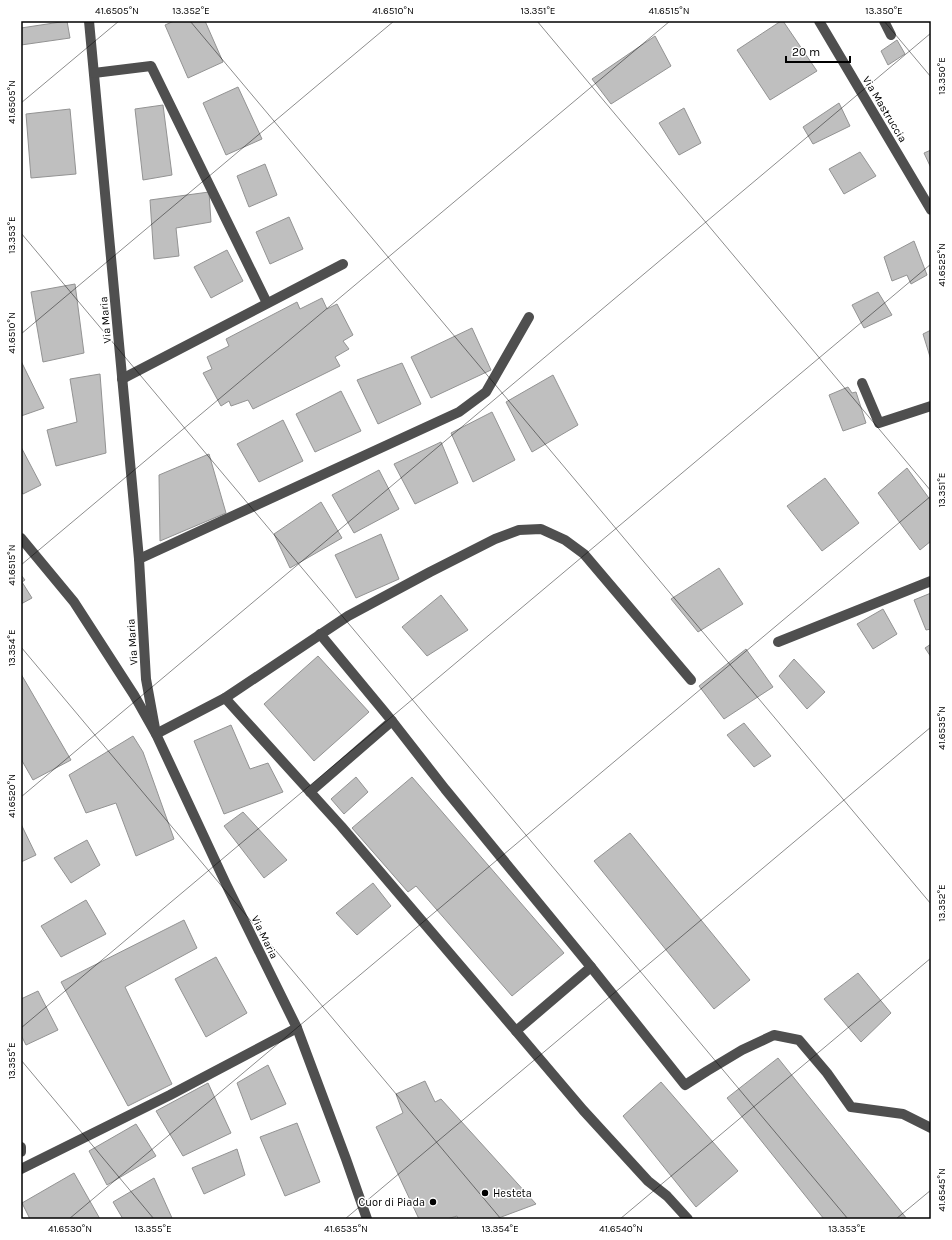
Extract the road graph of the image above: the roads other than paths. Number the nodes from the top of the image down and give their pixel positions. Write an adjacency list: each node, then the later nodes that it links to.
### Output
1 (89, 21): 5 (street, Via Maria)
2 (819, 21): 6 (street, Via Mastruccia)
3 (884, 21): 4 (street)
4 (891, 35)
5 (94, 73): 8 (street); 10 (street, Via Maria)
6 (931, 210)
7 (343, 264): 8 (street)
8 (267, 303): 10 (street)
9 (529, 317): 14 (street)
10 (122, 379): 14 (street, Via Maria)
11 (862, 383): 12 (street)
12 (931, 406)
13 (21, 538): 21 (street)
14 (139, 559): 21 (street, Via Maria)
15 (931, 581): 17 (street)
16 (320, 634): 18 (street); 19 (street); 20 (street)
17 (778, 642)
18 (691, 680)
19 (225, 698): 21 (street); 22 (street)
20 (392, 721): 22 (street); 23 (street)
21 (156, 734): 24 (street, Via Maria)
22 (310, 792): 25 (street)
23 (591, 968): 25 (street); 26 (street)
24 (297, 1028): 29 (street); 30 (street, Via Maria)
25 (516, 1031): 31 (street)
26 (931, 1128)
27 (21, 1147): 28 (street)
28 (21, 1152)
29 (21, 1169)
30 (367, 1219)
31 (688, 1219)

